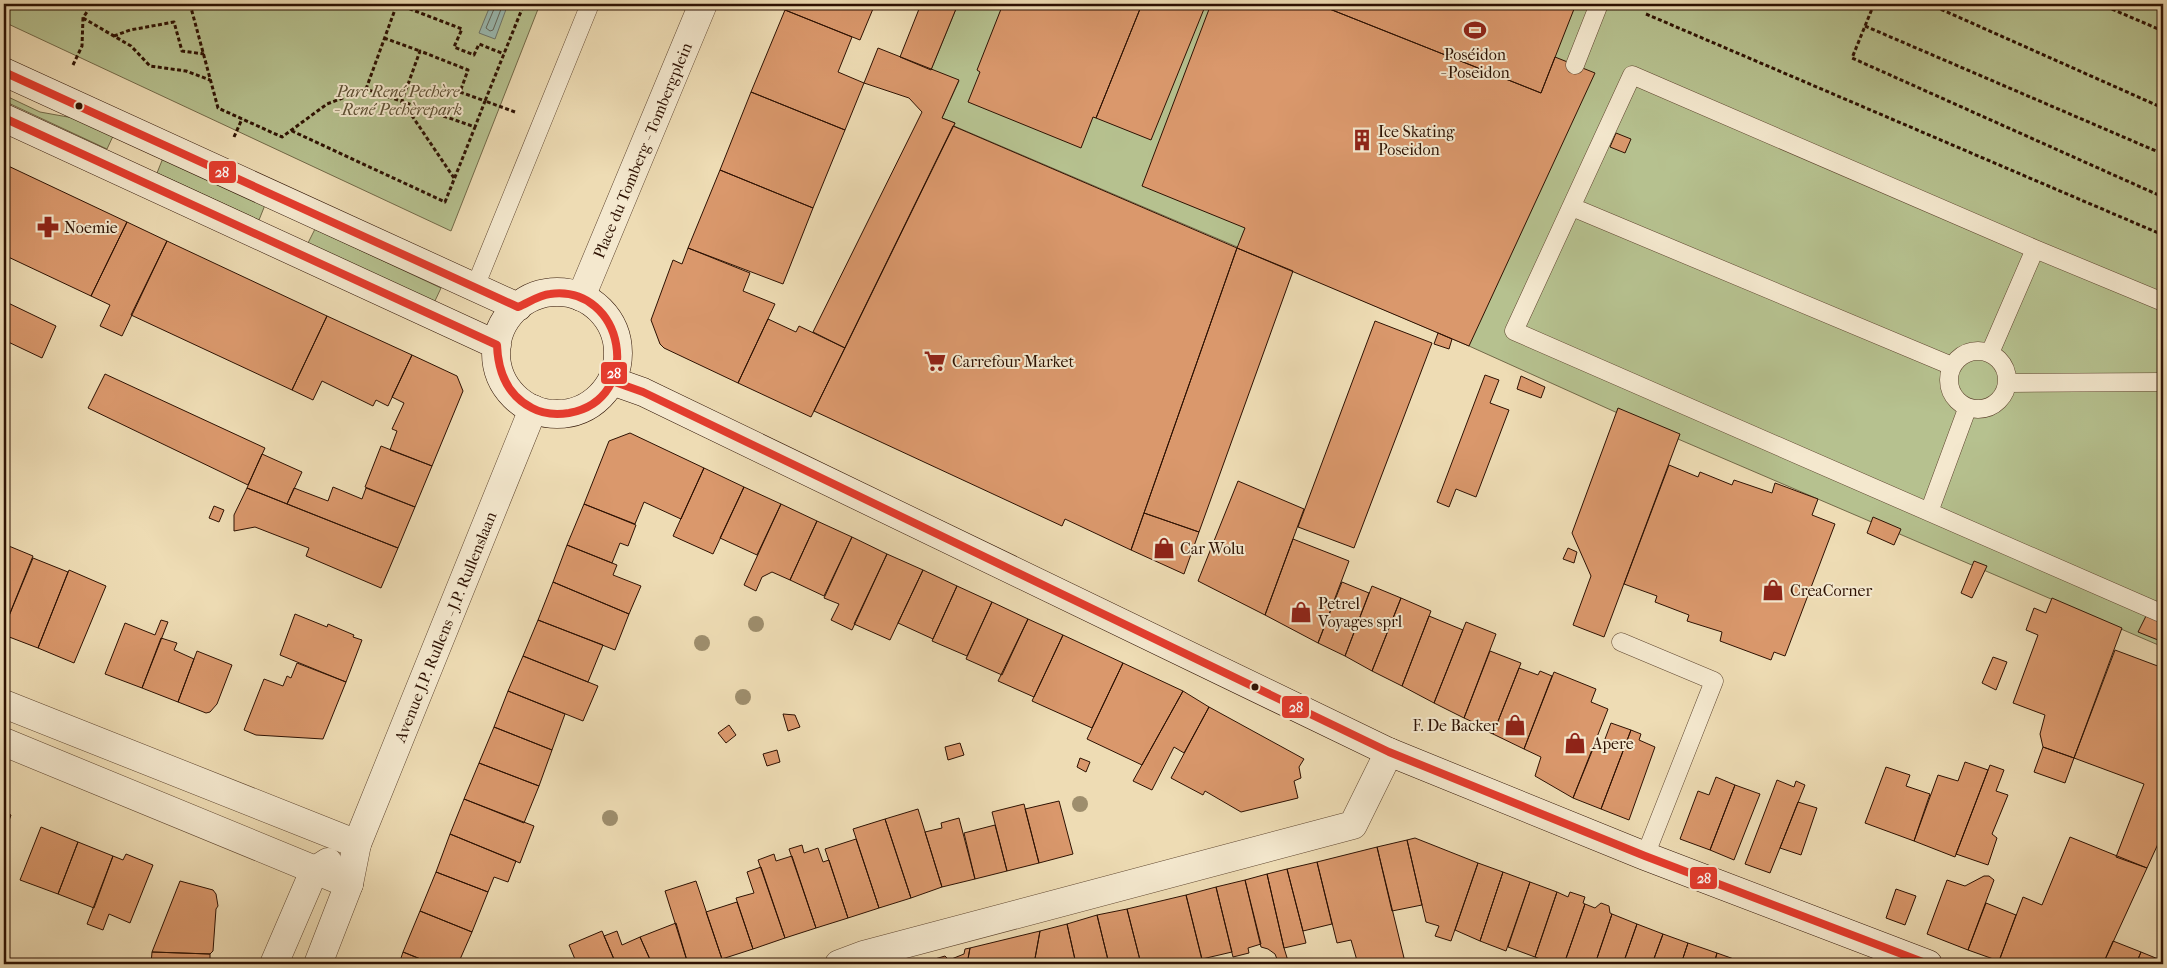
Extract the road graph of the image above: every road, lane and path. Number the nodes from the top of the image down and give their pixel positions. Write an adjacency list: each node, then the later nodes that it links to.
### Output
1 (92, 4): 14 (path)
2 (190, 4): 20 (path)
3 (397, 4): 18 (path); 21 (path)
4 (461, 4): 5 (path)
5 (473, 4)
6 (524, 4): 21 (path)
7 (590, 4): 42 (lane)
8 (703, 4): 43 (street, Place du Tomberg - Tombergplein)
9 (1599, 4): 23 (lane)
10 (1874, 4): 15 (path)
11 (1929, 4): 30 (path)
12 (2100, 4): 16 (path)
13 (1646, 14): 40 (path)
14 (83, 18): 17 (path); 22 (path)
15 (1865, 26): 36 (path); 38 (path)
16 (2163, 31)
17 (114, 36): 20 (path); 25 (path)
18 (384, 38): 19 (path); 26 (path)
19 (420, 51): 27 (path); 28 (path)
20 (204, 54): 25 (path)
21 (504, 54): 28 (path)
22 (73, 65)
23 (1576, 65)
24 (4, 72): 42 (street)
25 (211, 80): 32 (path)
26 (366, 89): 27 (path); 34 (path)
27 (402, 101): 33 (path); 37 (path)
28 (485, 101): 29 (path); 33 (path)
29 (495, 104)
30 (2163, 108)
31 (4, 118): 46 (street)
32 (242, 119): 34 (path); 35 (path)
33 (475, 127): 37 (path)
34 (292, 131): 37 (path)
35 (234, 137)
36 (2163, 154)
37 (455, 178)
38 (2163, 196)
39 (1572, 207): 41 (lane); 48 (lane); 54 (lane)
40 (2163, 235)
41 (2035, 249): 44 (lane); 47 (lane)
42 (475, 288): 45 (street)
43 (581, 297): 45 (street); 49 (street)
44 (2163, 302)
45 (518, 307): 46 (street)
46 (497, 345): 52 (street)
47 (1990, 353): 48 (lane); 51 (lane)
48 (1952, 366): 53 (lane)
49 (612, 381): 52 (street); 59 (street)
50 (2163, 382): 51 (lane)
51 (2008, 383): 53 (lane)
52 (533, 409): 60 (street, Avenue J.P. Rullens - J.P. Rullenslaan)
53 (1967, 409): 54 (lane)
54 (1929, 512): 55 (lane)
55 (2163, 614)
56 (1622, 642): 61 (lane)
57 (4, 704): 60 (street)
58 (4, 742): 62 (street)
59 (1389, 752): 61 (street); 66 (street)
60 (357, 844): 62 (street); 63 (street, Avenue J.P. Rullens - J.P. Rullenslaan)
61 (1645, 856): 67 (street)
62 (314, 871): 63 (street); 64 (street)
63 (349, 884): 65 (street, Avenue J.P. Rullens - J.P. Rullenslaan)
64 (274, 964)
65 (318, 964)
66 (839, 964)
67 (1928, 964)

